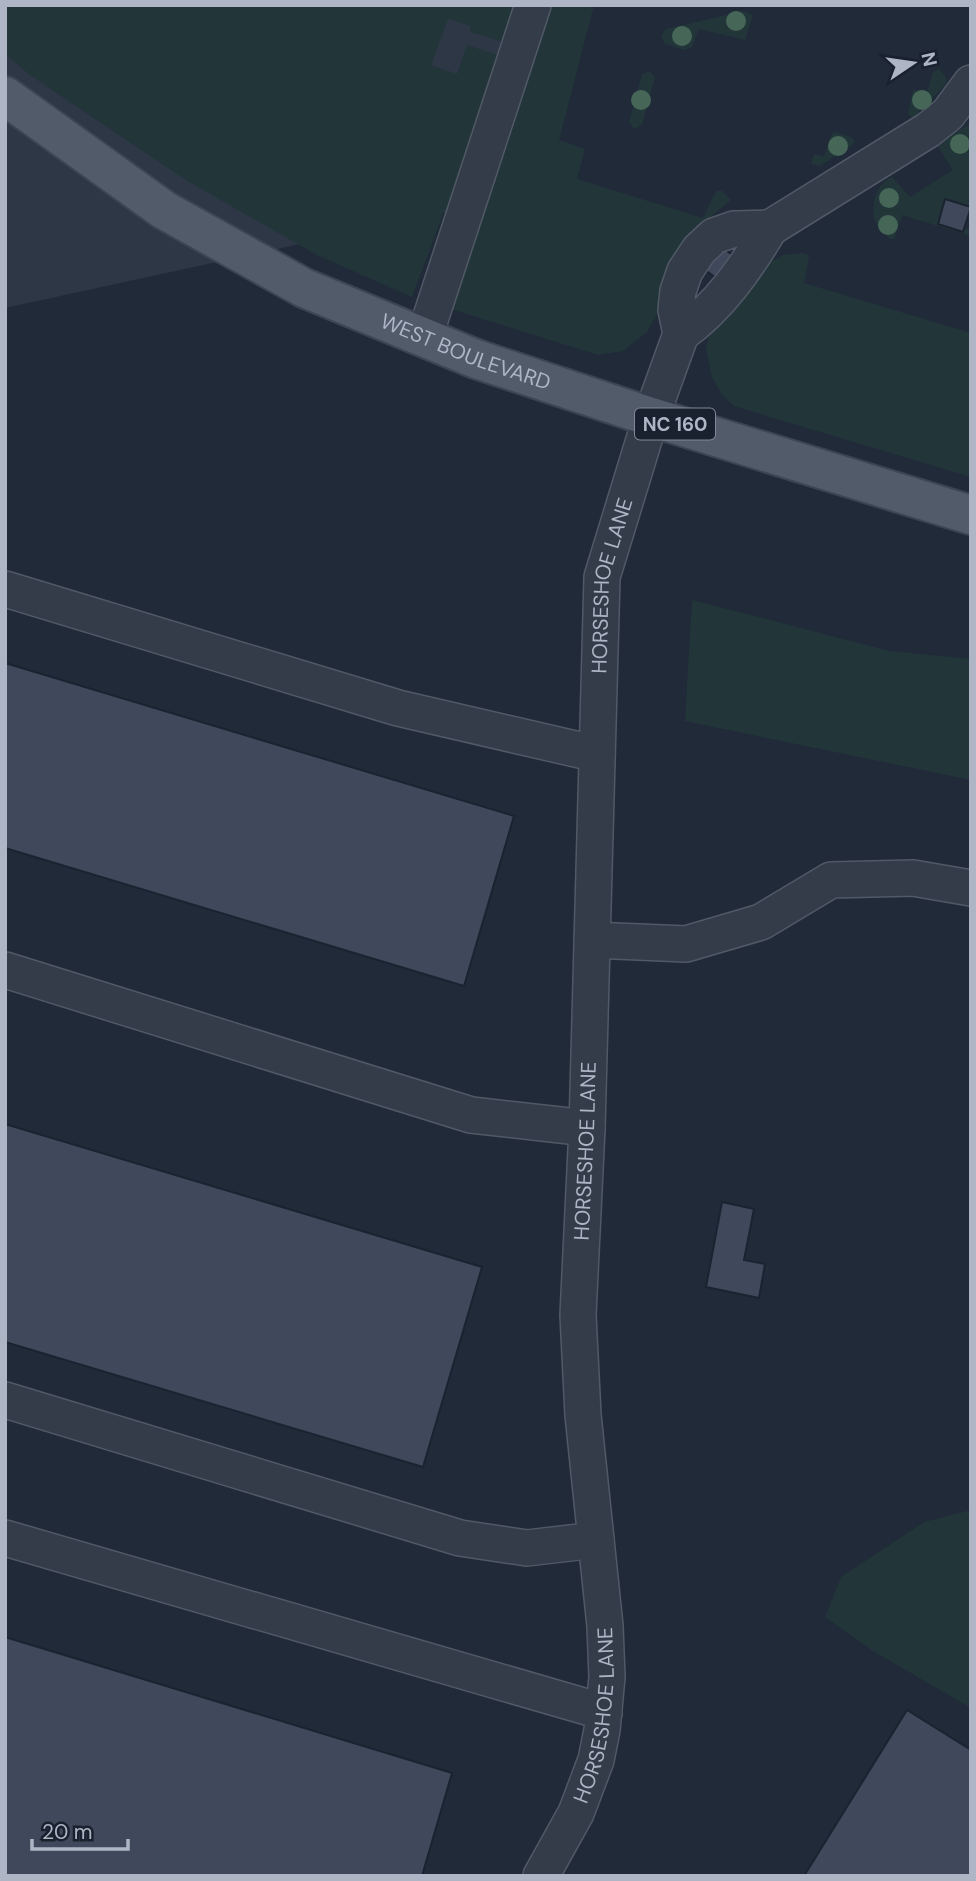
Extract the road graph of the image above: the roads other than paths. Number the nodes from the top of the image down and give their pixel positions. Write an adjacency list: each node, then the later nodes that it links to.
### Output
1 (533, 5): 6 (street)
2 (971, 83): 4 (street)
3 (5, 96): 6 (main road, WEST BOULEVARD / NC 160)
4 (770, 228): 5 (street); 5 (street)
5 (681, 334): 7 (street, HORSESHOE LANE)
6 (424, 338): 7 (main road, WEST BOULEVARD / NC 160)
7 (651, 417): 8 (main road, WEST BOULEVARD / NC 160); 10 (street, HORSESHOE LANE)
8 (971, 515)
9 (5, 589): 10 (street)
10 (597, 754): 12 (street, HORSESHOE LANE)
11 (971, 888): 12 (street)
12 (592, 940): 14 (street, HORSESHOE LANE)
13 (5, 970): 14 (street)
14 (587, 1128): 17 (street, HORSESHOE LANE)
15 (5, 1399): 17 (street)
16 (5, 1538): 18 (street)
17 (596, 1540): 18 (street, HORSESHOE LANE)
18 (604, 1712): 19 (street, HORSESHOE LANE)
19 (541, 1876)

